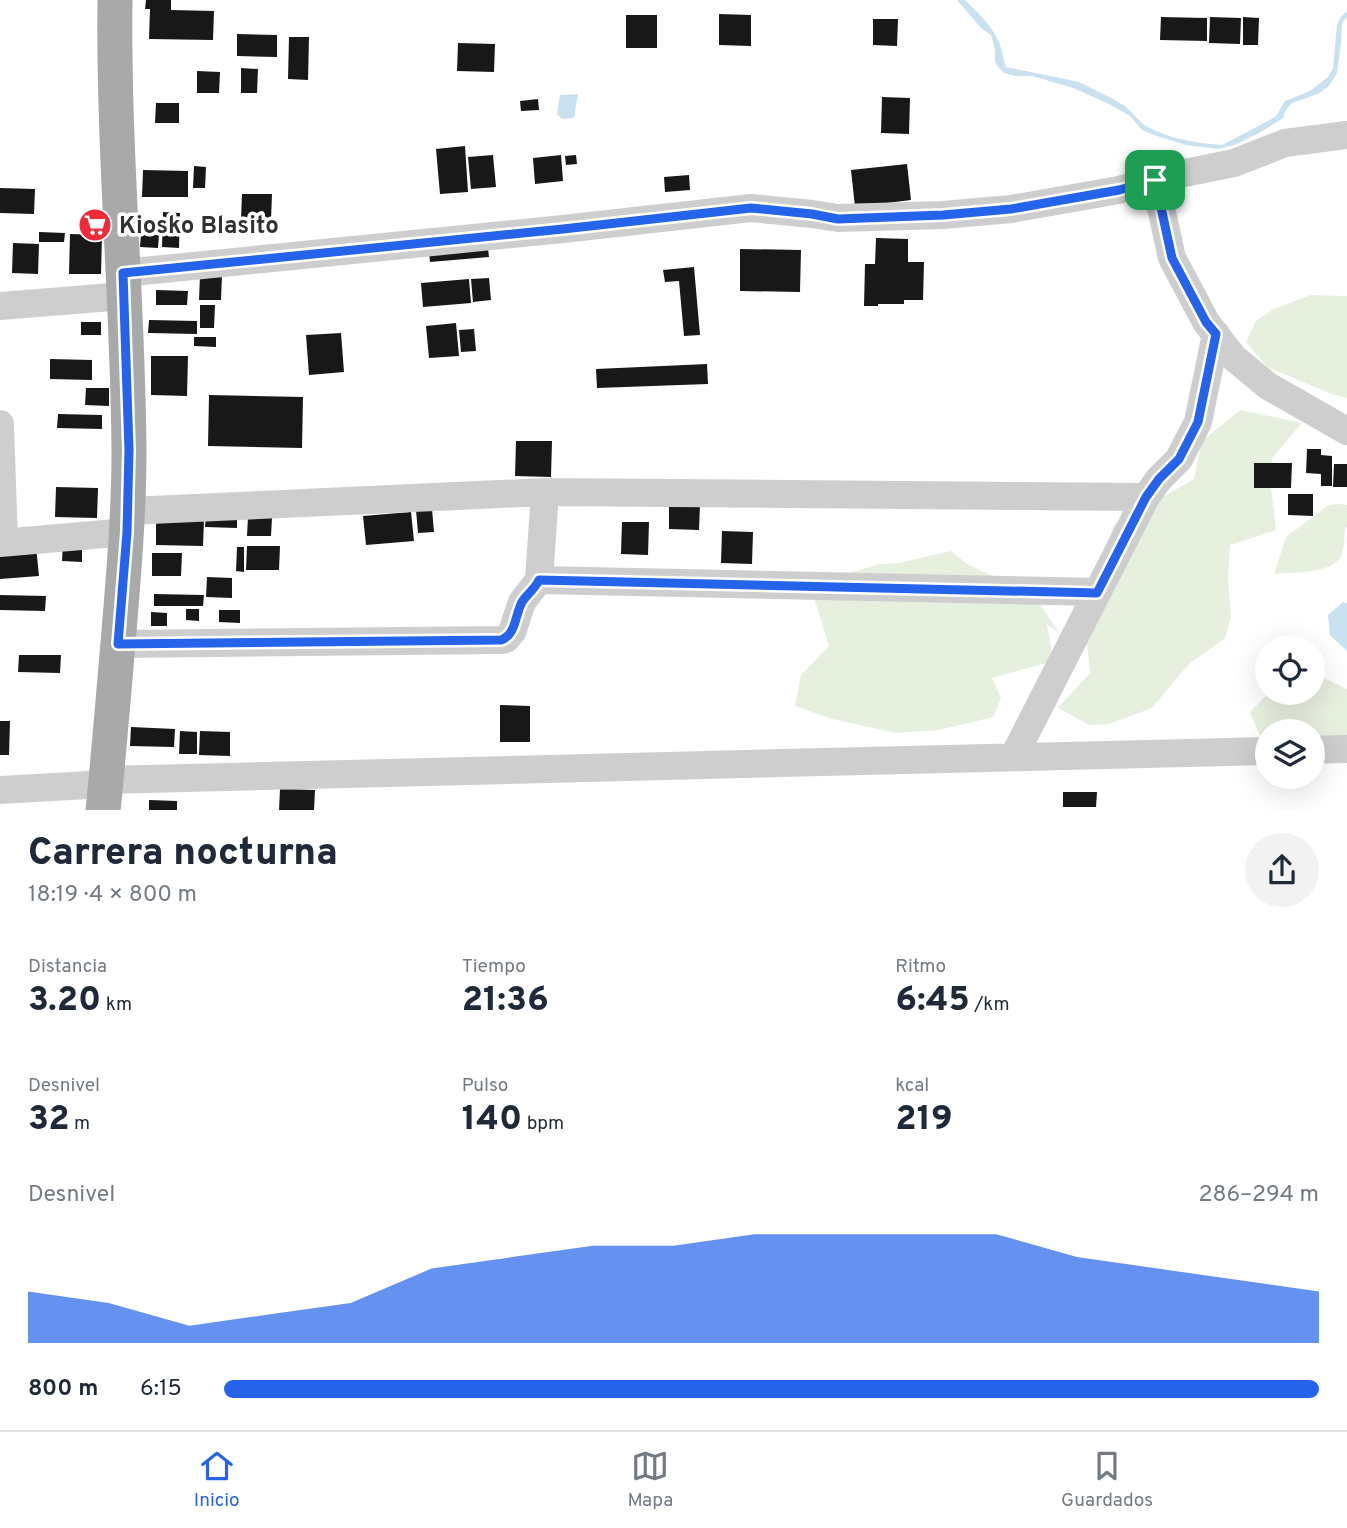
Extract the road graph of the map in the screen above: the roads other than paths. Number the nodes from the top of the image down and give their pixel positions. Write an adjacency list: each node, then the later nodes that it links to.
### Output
1 (115, 0): 4 (main road)
2 (1347, 135): 3 (street)
3 (1155, 180): 4 (street); 6 (street)
4 (124, 284): 5 (street); 11 (main road)
5 (0, 306)
6 (1216, 334): 8 (street); 10 (street)
7 (0, 424): 12 (street)
8 (1347, 431)
9 (545, 492): 10 (street); 11 (street); 13 (street)
10 (1146, 497): 14 (street)
11 (127, 521): 12 (street); 15 (main road)
12 (2, 542)
13 (539, 580): 14 (street); 15 (street)
14 (1097, 593): 19 (street)
15 (118, 644): 21 (main road)
16 (1347, 749): 17 (street)
17 (1325, 750)
18 (1255, 751): 19 (street)
19 (1014, 756): 21 (street)
20 (0, 790): 21 (street)
21 (105, 791)

